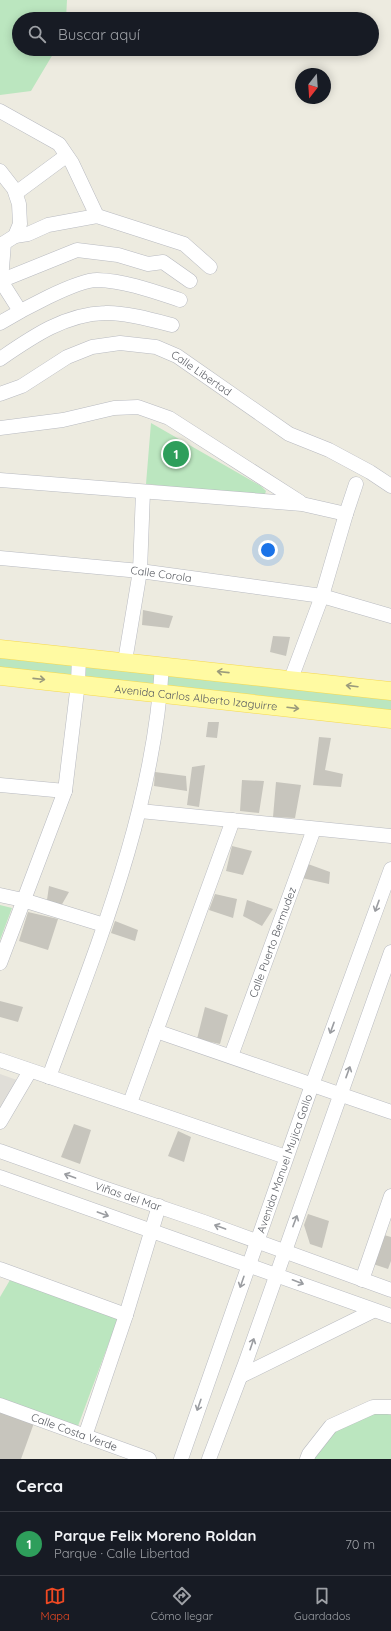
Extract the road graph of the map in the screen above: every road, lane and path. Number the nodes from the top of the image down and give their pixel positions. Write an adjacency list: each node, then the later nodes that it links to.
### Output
1 (0, 111): 2 (street)
2 (66, 156): 4 (street); 5 (street)
3 (0, 171): 4 (street)
4 (16, 193): 6 (street)
5 (97, 216): 6 (street); 7 (street)
6 (15, 236): 8 (street)
7 (210, 267)
8 (0, 281): 9 (street); 11 (street)
9 (190, 281)
10 (180, 300): 11 (street)
11 (20, 311): 12 (street)
12 (0, 322)
13 (172, 325): 14 (street)
14 (0, 359)
15 (0, 394): 19 (street, Calle Libertad)
16 (0, 428): 21 (street)
17 (0, 480): 20 (street)
18 (356, 484): 22 (street)
19 (391, 486)
20 (143, 492): 21 (street); 24 (street)
21 (302, 504): 22 (street)
22 (346, 514): 25 (street)
23 (0, 558): 24 (street, Calle Corola)
24 (140, 572): 25 (street, Calle Corola); 29 (street)
25 (322, 596): 26 (street, Calle Corola); 32 (street)
26 (391, 616)
27 (0, 649): 28 (main road)
28 (79, 657): 29 (main road); 33 (street)
29 (125, 661): 30 (main road)
30 (162, 666): 32 (main road, one-way to 30); 35 (street)
31 (0, 676): 33 (main road, Avenida Carlos Alberto Izaguirre, one-way to 33)
32 (291, 679): 34 (main road, one-way to 32)
33 (78, 683): 35 (main road, Avenida Carlos Alberto Izaguirre); 38 (street)
34 (391, 691)
35 (160, 693): 36 (main road, Avenida Carlos Alberto Izaguirre, one-way to 36); 39 (street)
36 (391, 720)
37 (0, 784): 38 (street)
38 (65, 791): 45 (street)
39 (140, 811): 40 (street); 46 (street)
40 (233, 820): 41 (street); 49 (street)
41 (314, 828): 42 (street); 50 (street, Calle Puerto Bermudez)
42 (391, 836)
43 (391, 870): 54 (street, Avenida Manuel Mujica Gallo, one-way to 54)
44 (0, 895): 45 (street)
45 (23, 900): 46 (street); 48 (street)
46 (104, 925): 53 (street)
47 (391, 952): 55 (street, one-way to 47)
48 (0, 963)
49 (156, 1030): 50 (street); 56 (street)
50 (231, 1056): 54 (street)
51 (0, 1060): 52 (street)
52 (30, 1070): 53 (street); 58 (street)
53 (50, 1077): 56 (street)
54 (312, 1085): 55 (street); 60 (street, Avenida Manuel Mujica Gallo)
55 (340, 1094): 57 (street); 66 (street, one-way to 55)
56 (130, 1103): 60 (street)
57 (391, 1112)
58 (0, 1122)
59 (0, 1151): 63 (street, Viñas del Mar, one-way to 59)
60 (286, 1157): 65 (street, Avenida Manuel Mujica Gallo)
61 (0, 1178): 64 (street, one-way to 64)
62 (391, 1196): 70 (street)
63 (159, 1206): 64 (street); 65 (street, Viñas del Mar, one-way to 63)
64 (151, 1232): 67 (street); 73 (street)
65 (256, 1241): 66 (street, Viñas del Mar); 67 (street, Avenida Manuel Mujica Gallo)
66 (285, 1251): 69 (street); 70 (street, Viñas del Mar)
67 (248, 1264): 69 (street); 80 (street, Avenida Manuel Mujica Gallo, one-way to 80)
68 (2, 1274): 73 (street)
69 (277, 1274): 72 (street, one-way to 72); 75 (street, one-way to 69)
70 (362, 1280): 71 (street, Viñas del Mar)
71 (391, 1290)
72 (373, 1311): 74 (street); 75 (street)
73 (126, 1315): 78 (street)
74 (391, 1316)
75 (240, 1376): 81 (street)
76 (0, 1405): 78 (street, Calle Costa Verde)
77 (391, 1407): 82 (street)
78 (85, 1436): 79 (street, Calle Costa Verde)
79 (149, 1459)
80 (181, 1459)
81 (209, 1459)
82 (307, 1459)

